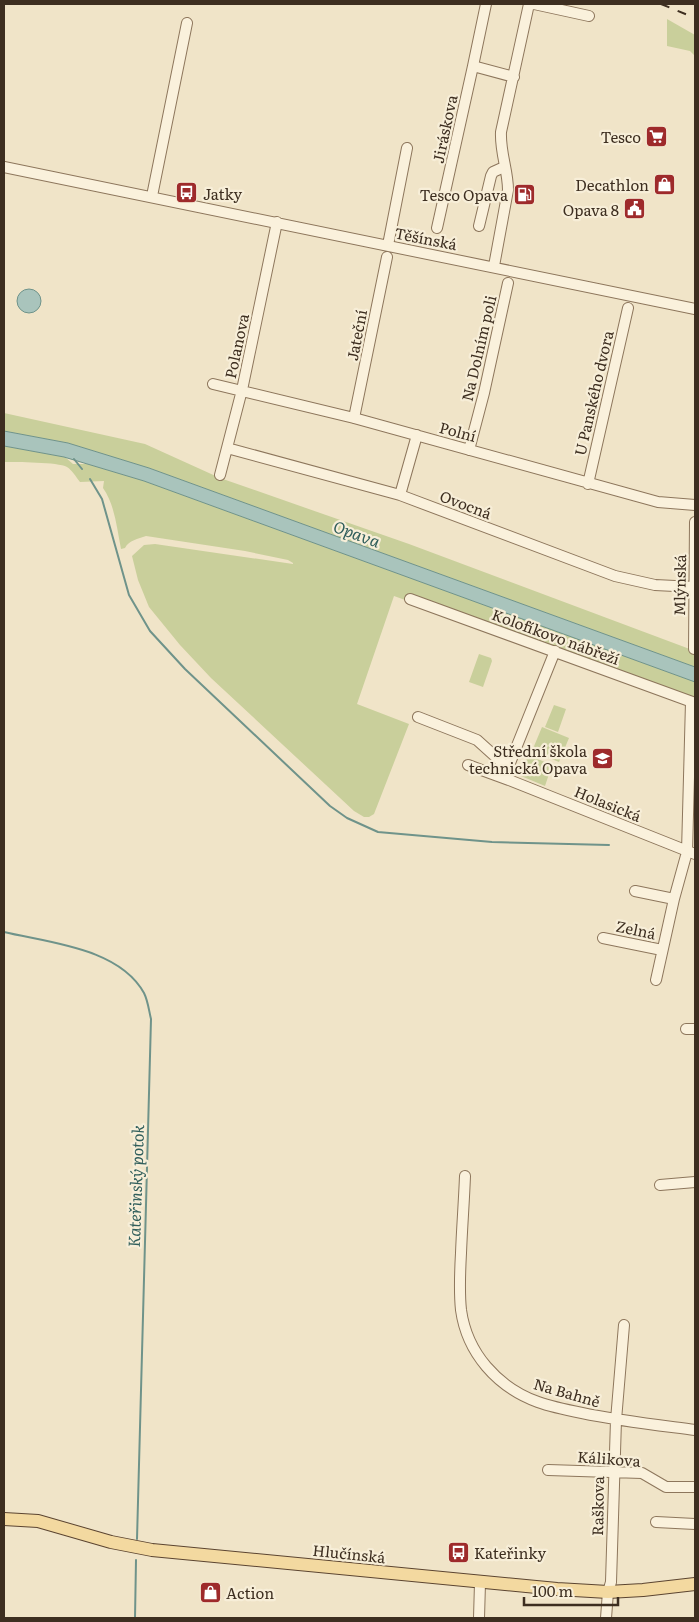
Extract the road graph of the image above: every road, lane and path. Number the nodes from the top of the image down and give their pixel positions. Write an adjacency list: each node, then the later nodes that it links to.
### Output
1 (486, 4): 6 (street, Jiráskova)
2 (529, 4): 7 (street)
3 (534, 4): 4 (street)
4 (589, 16)
5 (186, 24): 11 (street)
6 (473, 66): 7 (street); 14 (street, Jiráskova)
7 (514, 76): 10 (street)
8 (408, 148): 15 (street)
9 (4, 167): 11 (street, Těšínská)
10 (504, 167): 13 (street); 17 (street)
11 (152, 196): 12 (street, Těšínská)
12 (277, 222): 15 (street, Těšínská); 22 (street, Polanova)
13 (479, 226)
14 (438, 228)
15 (388, 245): 17 (street, Těšínská)
16 (387, 257): 23 (street, Jateční)
17 (494, 266): 20 (street, Těšínská)
18 (508, 282): 26 (street, Na Dolním poli)
19 (628, 308): 28 (street, U Panského dvora)
20 (695, 309)
21 (213, 384): 22 (street, Polní)
22 (242, 390): 23 (street, Polní); 25 (street, Polanova)
23 (354, 418): 24 (street, Polní)
24 (416, 435): 26 (street, Polní); 29 (street)
25 (227, 448): 27 (street, Polanova); 29 (street, Ovocná)
26 (469, 450): 28 (street, Polní)
27 (220, 474)
28 (588, 484): 30 (street, Polní)
29 (400, 495): 32 (street, Ovocná)
30 (695, 504)
31 (695, 522): 32 (street, Mlýnská)
32 (694, 587): 34 (street, Mlýnská)
33 (410, 599): 35 (street, Kolofíkovo nábřeží)
34 (694, 649)
35 (555, 651): 36 (street, Kolofíkovo nábřeží); 39 (street)
36 (693, 702): 41 (street, Kolofíkovo nábřeží)
37 (418, 717): 39 (street)
38 (468, 765): 40 (street, Holasická)
39 (508, 768): 40 (street)
40 (509, 780): 41 (street, Holasická)
41 (691, 853): 43 (street, Zelná)
42 (635, 891): 43 (street)
43 (674, 899): 45 (street, Zelná)
44 (603, 938): 45 (street, Zelná)
45 (662, 950): 46 (street, Zelná)
46 (656, 980)
47 (465, 1176): 51 (street, Na Bahně)
48 (695, 1182): 49 (street)
49 (660, 1185)
50 (624, 1325): 51 (street, Raškova)
51 (616, 1420): 52 (street, Na Bahně); 54 (street, Raškova)
52 (695, 1430)
53 (548, 1470): 54 (street, Kálikova)
54 (613, 1472): 55 (street, Kálikova); 61 (street, Raškova)
55 (695, 1487)
56 (4, 1520): 59 (main road, Hlučínská)
57 (656, 1522): 58 (street)
58 (695, 1524)
59 (480, 1583): 61 (main road, Hlučínská); 62 (street)
60 (695, 1584): 61 (main road, Hlučínská)
61 (608, 1592): 63 (street, Raškova)
62 (479, 1618)
63 (606, 1618)

